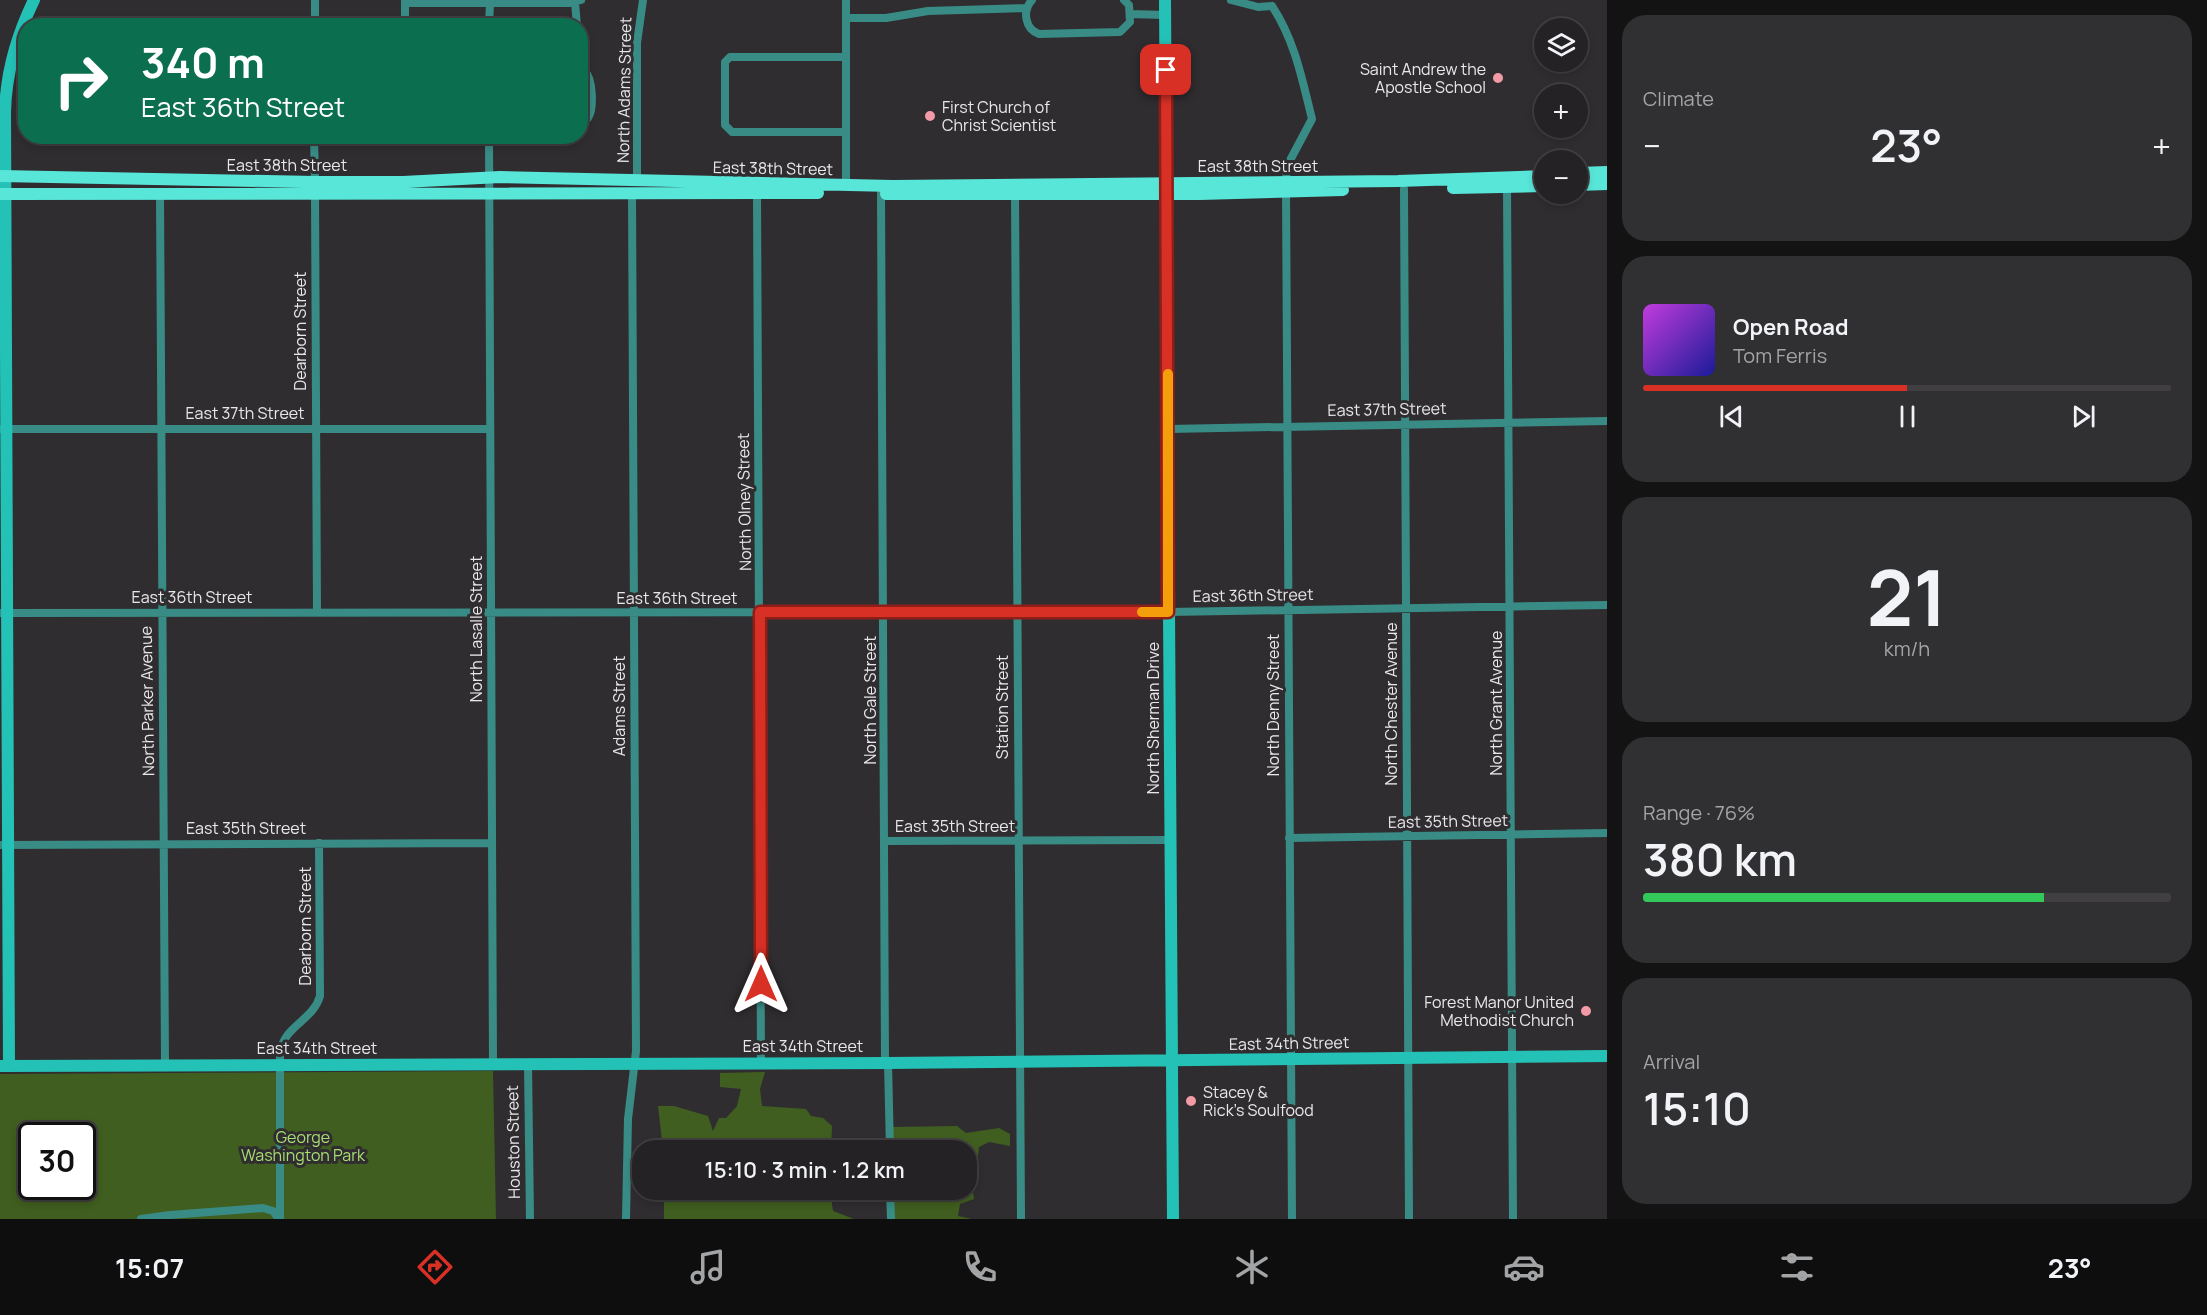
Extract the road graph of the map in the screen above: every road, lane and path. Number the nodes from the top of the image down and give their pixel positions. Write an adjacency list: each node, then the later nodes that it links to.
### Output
1 (34, 0): 19 (main road)
2 (315, 0): 20 (street)
3 (643, 0): 41 (street, North Adams Street)
4 (846, 0): 24 (street)
5 (928, 0): 16 (street)
6 (1032, 0): 15 (street)
7 (1124, 0): 17 (street)
8 (1165, 0): 18 (main road, North Sherman Drive)
9 (1231, 0): 13 (street)
10 (578, 1): 12 (street); 23 (street)
11 (405, 2): 12 (street); 21 (street)
12 (489, 3): 22 (street)
13 (1274, 3): 42 (street, North Denny Street)
14 (979, 5): 15 (street); 16 (street)
15 (1026, 8): 17 (street)
16 (928, 11): 24 (street)
17 (1130, 14): 18 (street)
18 (1165, 15): 45 (main road, North Sherman Drive)
19 (26, 18)
20 (315, 18)
21 (405, 18)
22 (489, 18)
23 (577, 18)
24 (846, 18): 26 (street)
25 (18, 37): 34 (main road)
26 (846, 57): 29 (street); 29 (street)
27 (588, 75): 28 (street)
28 (588, 118)
29 (846, 132): 39 (street)
30 (314, 144): 44 (street, Dearborn Street)
31 (489, 144): 36 (street, North Lasalle Street)
32 (1607, 172): 33 (main road)
33 (1588, 173)
34 (2, 176): 44 (main road, East 38th Street); 49 (main road)
35 (1534, 176): 42 (main road, East 38th Street)
36 (489, 177): 41 (main road, East 38th Street); 44 (main road, East 38th Street); 50 (street, North Lasalle Street)
37 (1588, 184): 38 (main road)
38 (1607, 184)
39 (846, 186): 41 (main road, East 38th Street); 45 (main road, East 38th Street)
40 (1534, 186): 43 (main road, East 38th Street)
41 (635, 187): 48 (main road, East 38th Street); 50 (main road, East 38th Street); 74 (street, Adams Street)
42 (1286, 187): 45 (main road, East 38th Street); 46 (main road, East 38th Street); 56 (street, North Denny Street)
43 (1508, 187): 46 (main road, East 38th Street); 54 (street, North Grant Avenue)
44 (315, 188): 47 (main road, East 38th Street); 50 (main road, East 38th Street); 59 (street, Dearborn Street)
45 (1167, 189): 52 (main road, East 38th Street); 61 (main road, North Sherman Drive)
46 (1404, 189): 55 (street, North Chester Avenue)
47 (160, 193): 49 (main road, East 38th Street); 57 (street, North Parker Avenue)
48 (757, 193): 51 (main road, East 38th Street); 69 (street, North Olney Street)
49 (2, 194): 58 (main road)
50 (489, 194): 60 (street, North Lasalle Street)
51 (881, 194): 52 (main road, East 38th Street); 70 (street, North Gale Street)
52 (1015, 194): 71 (street, Station Street)
53 (1607, 421): 54 (street, East 37th Street)
54 (1510, 422): 55 (street, East 37th Street); 63 (street, North Grant Avenue)
55 (1405, 424): 56 (street, East 37th Street); 64 (street, North Chester Avenue)
56 (1287, 426): 61 (street, East 37th Street); 65 (street, North Denny Street)
57 (160, 428): 58 (street, East 37th Street); 59 (street, East 37th Street); 66 (street, North Parker Avenue)
58 (2, 429): 73 (main road)
59 (316, 429): 60 (street, East 37th Street); 67 (street, Dearborn Street)
60 (489, 429): 68 (street, North Lasalle Street)
61 (1168, 429): 72 (main road, North Sherman Drive)
62 (1607, 604): 63 (street, East 36th Street)
63 (1510, 606): 64 (street, East 36th Street); 76 (street, North Grant Avenue)
64 (1405, 608): 65 (street, East 36th Street); 77 (street, North Chester Avenue)
65 (1288, 610): 72 (street, East 36th Street); 78 (street, North Denny Street)
66 (161, 612): 67 (street, East 36th Street); 73 (street, East 36th Street); 84 (street, North Parker Avenue)
67 (317, 612): 68 (street, East 36th Street)
68 (491, 612): 74 (street, East 36th Street); 83 (street, North Lasalle Street)
69 (760, 612): 70 (street, East 36th Street); 74 (street, East 36th Street); 92 (street, North Olney Street)
70 (884, 612): 71 (street, East 36th Street); 81 (street, North Gale Street)
71 (1016, 612): 72 (street, East 36th Street); 79 (street, Station Street)
72 (1168, 612): 80 (main road, North Sherman Drive)
73 (3, 613): 85 (main road)
74 (634, 613): 96 (street, Adams Street)
75 (1607, 833): 76 (street, East 35th Street)
76 (1511, 835): 77 (street, East 35th Street); 86 (street, North Grant Avenue)
77 (1406, 836): 78 (street, East 35th Street); 88 (street, North Chester Avenue)
78 (1289, 838): 89 (street, North Denny Street)
79 (1018, 840): 80 (street, East 35th Street); 81 (street, East 35th Street); 91 (street, Station Street)
80 (1170, 840): 90 (main road, North Sherman Drive)
81 (885, 841): 93 (street, North Gale Street)
82 (319, 843): 83 (street, East 35th Street); 84 (street, East 35th Street); 98 (street, Dearborn Street)
83 (492, 843): 94 (street, North Lasalle Street)
84 (163, 844): 85 (street, East 35th Street); 97 (street, North Parker Avenue)
85 (4, 845): 99 (main road)
86 (1513, 1056): 87 (main road, East 34th Street); 88 (main road, East 34th Street); 111 (street, North Grant Avenue)
87 (1607, 1056)
88 (1408, 1058): 89 (main road, East 34th Street); 110 (street, North Chester Avenue)
89 (1290, 1059): 90 (main road, East 34th Street); 109 (street, North Denny Street)
90 (1171, 1060): 91 (main road, East 34th Street); 108 (main road, North Sherman Drive)
91 (1019, 1061): 93 (main road, East 34th Street); 107 (street, Station Street)
92 (761, 1063): 93 (main road, East 34th Street); 96 (main road, East 34th Street)
93 (887, 1063): 100 (street, North Gale Street)
94 (493, 1064): 95 (main road, East 34th Street); 98 (main road, East 34th Street)
95 (528, 1064): 96 (main road, East 34th Street); 104 (street, Houston Street)
96 (635, 1064): 105 (street, Adams Street)
97 (165, 1065): 98 (main road, East 34th Street); 99 (main road, East 34th Street)
98 (280, 1065): 103 (street, Dearborn Street)
99 (5, 1066)
100 (890, 1140)
101 (890, 1200): 106 (street)
102 (141, 1219): 103 (street)
103 (280, 1219)
104 (530, 1219)
105 (626, 1219)
106 (891, 1219)
107 (1021, 1219)
108 (1173, 1219)
109 (1292, 1219)
110 (1408, 1219)
111 (1513, 1219)

